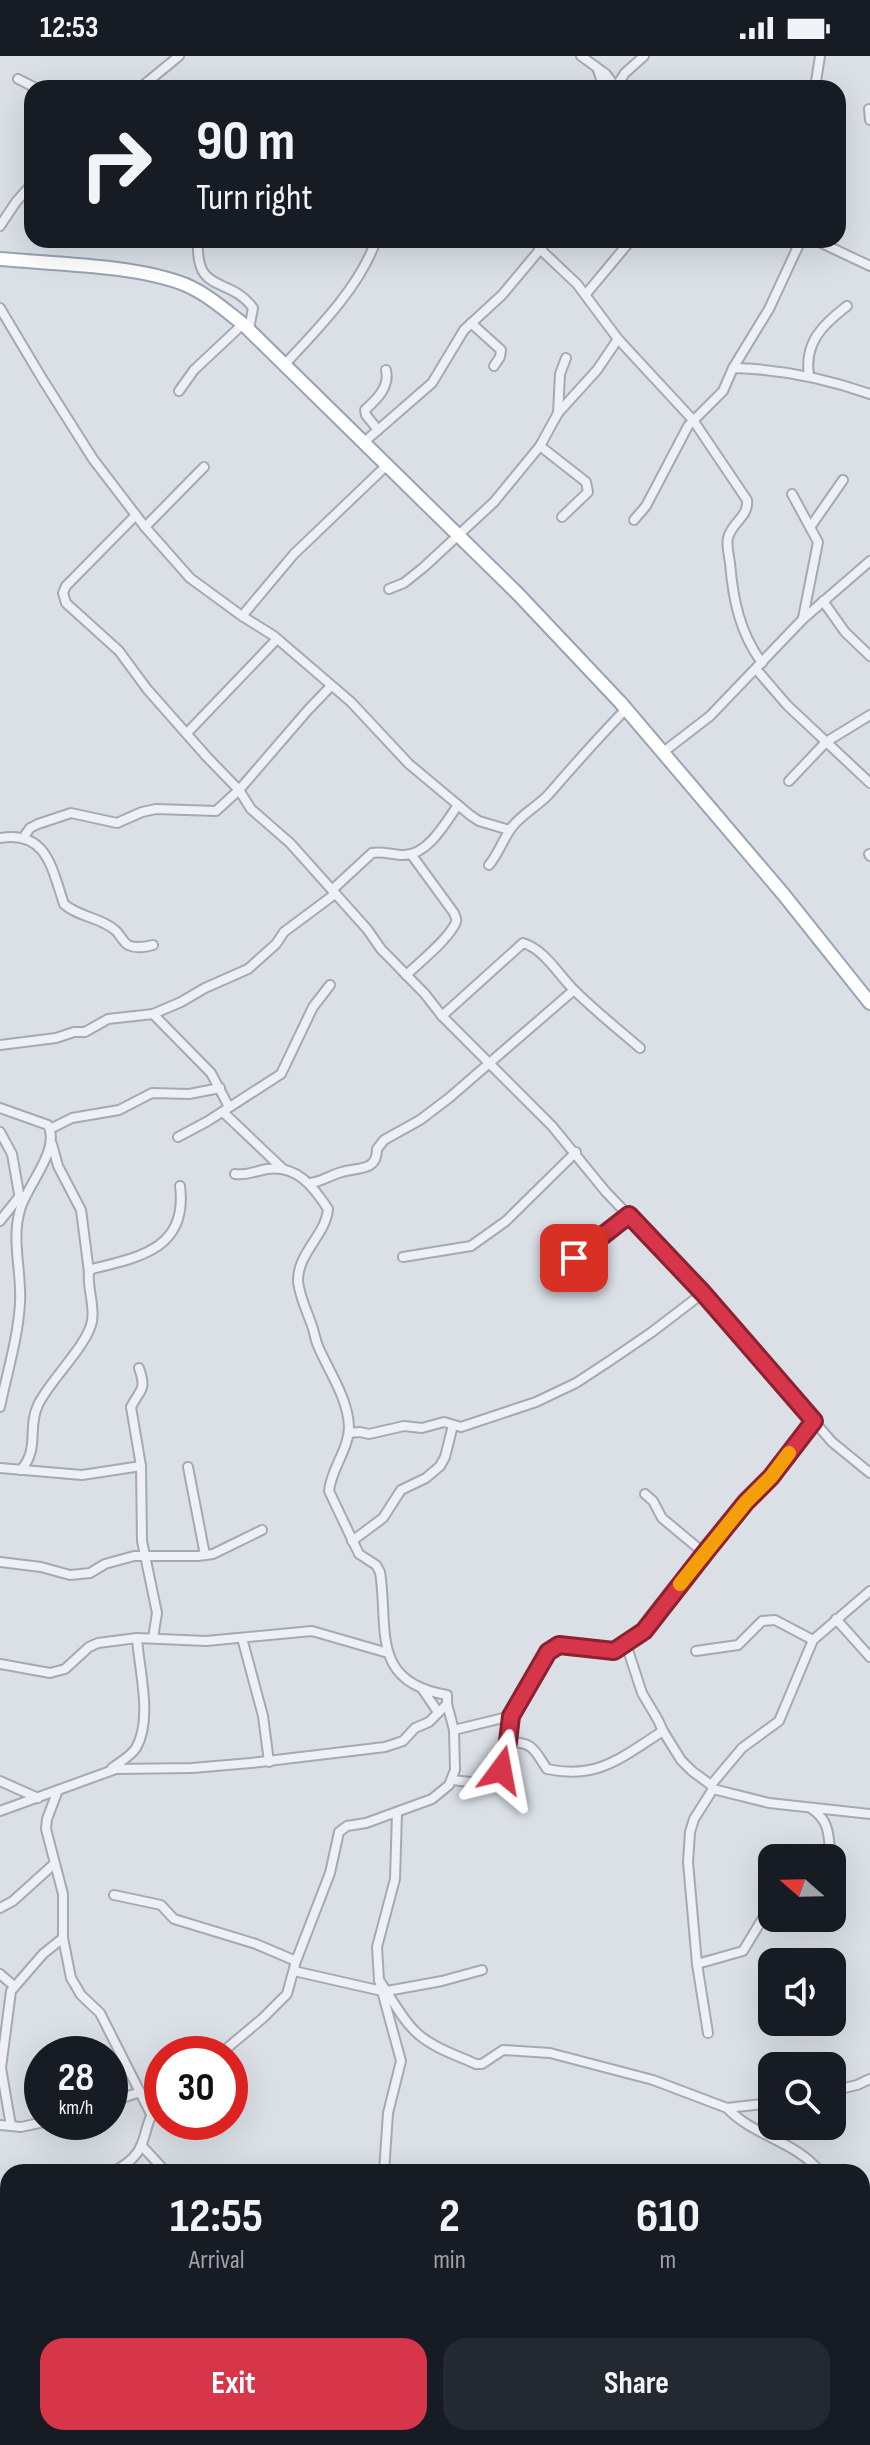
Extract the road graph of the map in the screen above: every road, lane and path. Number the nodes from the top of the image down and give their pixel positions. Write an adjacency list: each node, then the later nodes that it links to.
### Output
1 (179, 56): 7 (street)
2 (581, 56): 5 (street)
3 (644, 56): 10 (street)
4 (820, 56): 11 (street)
5 (597, 69): 8 (street); 9 (street)
6 (18, 79): 12 (street)
7 (153, 80)
8 (601, 80)
9 (610, 80)
10 (621, 80)
11 (816, 80)
12 (24, 82)
13 (869, 109): 14 (street)
14 (870, 120)
15 (24, 193): 16 (street)
16 (0, 226)
17 (198, 248): 29 (street)
18 (373, 248): 32 (street)
19 (624, 248): 25 (street)
20 (797, 248): 34 (street)
21 (832, 248): 24 (street)
22 (541, 250): 25 (street); 28 (street)
23 (0, 259): 29 (main road)
24 (870, 266)
25 (586, 294): 30 (street)
26 (847, 306): 36 (street)
27 (0, 308): 48 (street)
28 (471, 323): 33 (street); 41 (street)
29 (246, 326): 32 (main road); 37 (street)
30 (618, 339): 39 (street); 40 (street)
31 (566, 358): 39 (street)
32 (286, 363): 42 (main road)
33 (494, 366)
34 (733, 368): 36 (street); 40 (street)
35 (386, 370): 41 (street)
36 (809, 376): 38 (street)
37 (179, 391)
38 (870, 394)
39 (558, 413): 43 (street)
40 (693, 420): 50 (street); 61 (street)
41 (378, 430): 42 (street)
42 (363, 443): 44 (main road)
43 (540, 446): 49 (street); 53 (street)
44 (386, 466): 53 (main road); 57 (street)
45 (204, 467): 52 (street)
46 (843, 480): 51 (street)
47 (792, 494): 51 (street)
48 (136, 515): 52 (street); 65 (street)
49 (562, 517)
50 (634, 520)
51 (811, 526): 58 (street)
52 (145, 527): 57 (street)
53 (459, 537): 55 (street); 63 (main road)
54 (870, 561): 56 (street)
55 (389, 589)
56 (823, 601): 58 (street); 60 (street)
57 (242, 616): 59 (street)
58 (803, 619): 61 (street)
59 (277, 639): 62 (street); 65 (street)
60 (870, 656)
61 (759, 666): 66 (street); 67 (street)
62 (331, 686): 70 (street); 71 (street)
63 (626, 709): 67 (main road); 72 (street)
64 (870, 715): 66 (street)
65 (187, 733): 70 (street)
66 (826, 742): 68 (street); 69 (street)
67 (662, 753): 82 (main road)
68 (789, 781)
69 (870, 783)
70 (239, 790): 74 (street); 77 (street)
71 (458, 805): 72 (street); 75 (street)
72 (509, 830): 76 (street)
73 (0, 838): 74 (street)
74 (23, 838): 78 (street)
75 (411, 854): 77 (street); 79 (street)
76 (489, 865)
77 (334, 892): 79 (street); 83 (street)
78 (153, 945)
79 (406, 975): 84 (street)
80 (330, 985): 90 (street)
81 (574, 990): 84 (street); 86 (street); 87 (street)
82 (870, 1003)
83 (153, 1014): 85 (street); 88 (street)
84 (442, 1016): 87 (street)
85 (0, 1045)
86 (640, 1048)
87 (488, 1062): 95 (street); 98 (street)
88 (220, 1088): 90 (street); 91 (street)
89 (0, 1108): 91 (street)
90 (226, 1110): 93 (street); 96 (street)
91 (50, 1129): 94 (street)
92 (0, 1132): 100 (street)
93 (178, 1137)
94 (51, 1142): 100 (street); 105 (street)
95 (576, 1152): 101 (street); 103 (street)
96 (283, 1169): 97 (street); 98 (street)
97 (235, 1174)
98 (309, 1183): 112 (street)
99 (180, 1186): 105 (street)
100 (20, 1202): 102 (street); 108 (street)
101 (629, 1215): 104 (street); 106 (street)
102 (0, 1221)
103 (403, 1257)
104 (574, 1258)
105 (89, 1272): 116 (street)
106 (703, 1293): 110 (street); 111 (street)
107 (139, 1368): 113 (street)
108 (1, 1393): 109 (street)
109 (0, 1407)
110 (814, 1421): 117 (street); 121 (street)
111 (453, 1425): 112 (street); 120 (street)
112 (349, 1433): 120 (street)
113 (141, 1466): 116 (street); 122 (street)
114 (188, 1467): 123 (street)
115 (0, 1468): 116 (street)
116 (21, 1470)
117 (870, 1473)
118 (645, 1494): 121 (street)
119 (262, 1530): 123 (street)
120 (352, 1541): 133 (street)
121 (704, 1553): 131 (street)
122 (145, 1555): 123 (street); 124 (street); 128 (street)
123 (205, 1555)
124 (0, 1562)
125 (870, 1591): 126 (street)
126 (836, 1619): 130 (street); 134 (street)
127 (137, 1638): 128 (street); 135 (street); 144 (street)
128 (153, 1638): 129 (street)
129 (242, 1638): 133 (street); 143 (street)
130 (813, 1640): 132 (street); 147 (street)
131 (626, 1644): 139 (street); 141 (street)
132 (696, 1651)
133 (388, 1653): 136 (street)
134 (870, 1657)
135 (0, 1664)
136 (423, 1690): 137 (street); 138 (street)
137 (447, 1704): 138 (street); 140 (street)
138 (438, 1712): 143 (street)
139 (511, 1716): 140 (street); 142 (street)
140 (454, 1730): 145 (street)
141 (663, 1731): 142 (street); 147 (street)
142 (508, 1742): 145 (street)
143 (269, 1762): 144 (street)
144 (106, 1772): 148 (street)
145 (452, 1780): 152 (street)
146 (0, 1781): 149 (street)
147 (712, 1787): 150 (street); 160 (street)
148 (58, 1790): 149 (street); 155 (street)
149 (38, 1798): 151 (street)
150 (812, 1809): 153 (street); 154 (street)
151 (0, 1811)
152 (397, 1813): 161 (street); 165 (street)
153 (870, 1814)
154 (829, 1844)
155 (54, 1864): 157 (street); 159 (street)
156 (114, 1895): 161 (street)
157 (0, 1908)
158 (758, 1926): 160 (street)
159 (63, 1938): 164 (street); 170 (street)
160 (697, 1964): 166 (street)
161 (295, 1966): 165 (street); 167 (street)
162 (482, 1970): 165 (street)
163 (0, 1974): 164 (street)
164 (14, 1986): 177 (street)
165 (384, 1991): 174 (street); 182 (street)
166 (708, 2033)
167 (241, 2036)
168 (870, 2079): 169 (street)
169 (846, 2088)
170 (140, 2092): 171 (street); 172 (street)
171 (128, 2096)
172 (144, 2100)
173 (758, 2105): 174 (street)
174 (727, 2108): 183 (street)
175 (0, 2125): 177 (street)
176 (24, 2125): 177 (street)
177 (11, 2126)
178 (144, 2140): 179 (street)
179 (142, 2146): 180 (street); 181 (street)
180 (129, 2164)
181 (159, 2164)
182 (385, 2164)
183 (812, 2164)

